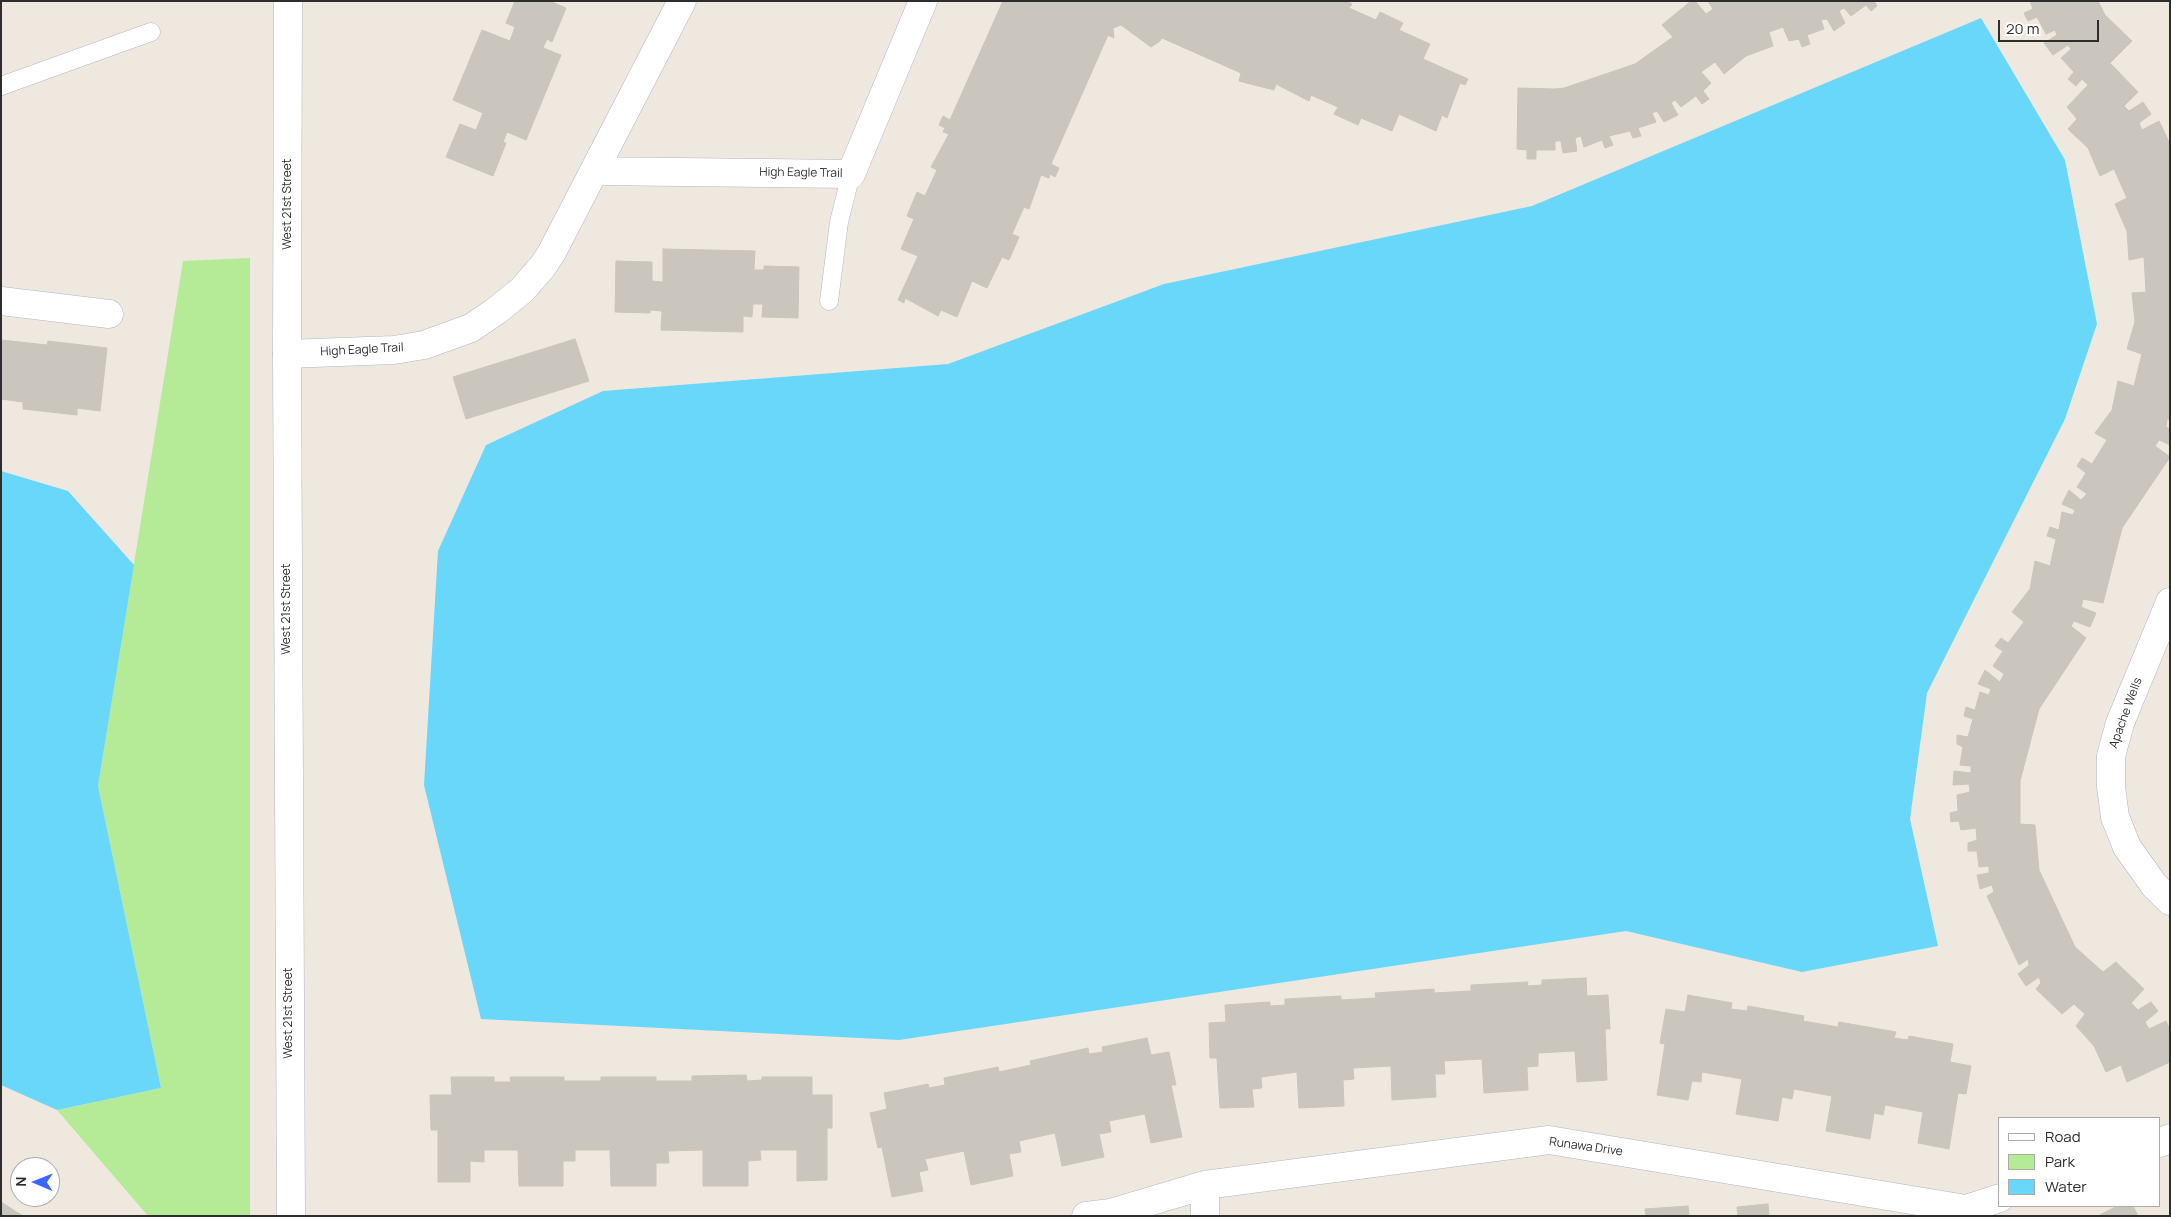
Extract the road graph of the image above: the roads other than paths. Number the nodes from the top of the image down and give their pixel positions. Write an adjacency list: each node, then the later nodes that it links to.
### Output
1 (288, 1): 11 (street, West 21st Street)
2 (682, 1): 6 (street, High Eagle Trail)
3 (923, 1): 7 (street, High Eagle Trail)
4 (151, 32): 5 (lane)
5 (1, 86)
6 (594, 171): 7 (street, High Eagle Trail); 11 (street, High Eagle Trail)
7 (851, 174): 9 (lane)
8 (1, 301): 10 (street)
9 (829, 301)
10 (109, 314)
11 (287, 354): 17 (street, West 21st Street)
12 (2170, 602): 13 (street, Apache Wells)
13 (2170, 901)
14 (1205, 1185): 16 (street, Runawa Drive); 18 (street, Runawa Drive); 19 (street)
15 (1998, 1199): 16 (street)
16 (1960, 1212)
17 (291, 1216)
18 (1086, 1216)
19 (1205, 1216)

